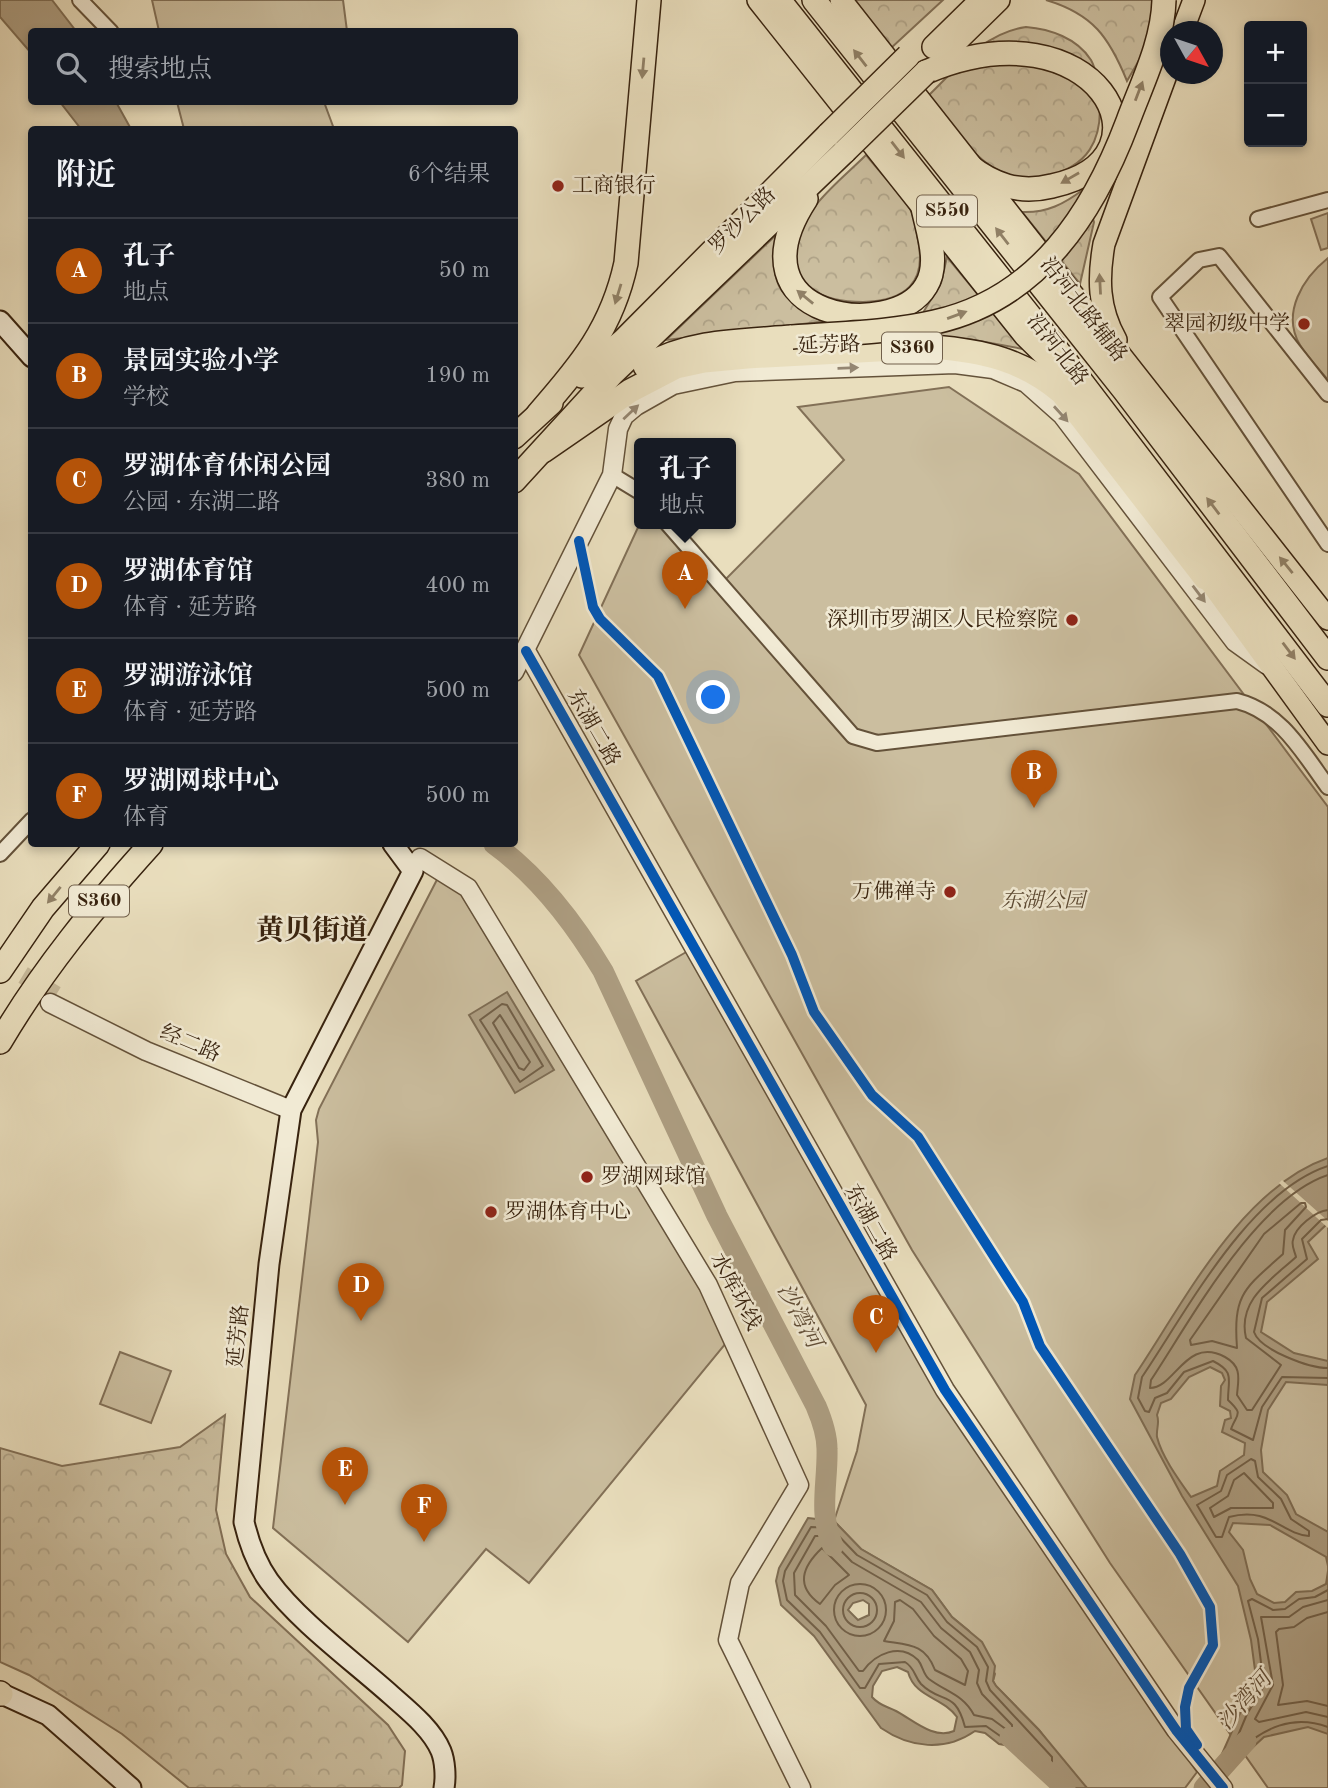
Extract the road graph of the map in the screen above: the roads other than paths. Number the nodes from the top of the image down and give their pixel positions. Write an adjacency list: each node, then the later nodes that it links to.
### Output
1 (80, 0): 14 (street)
2 (649, 0): 31 (highway, one-way to 31)
3 (758, 0): 23 (main road)
4 (779, 0): 32 (highway, 沿河北路 / S550, one-way to 32)
5 (814, 0): 27 (highway, 沿河北路 / S550, one-way to 5)
6 (841, 0): 20 (main road, 沿河北路辅路)
7 (982, 0): 16 (highway)
8 (999, 0): 15 (main road)
9 (1164, 0): 34 (highway, one-way to 9, bridge)
10 (1194, 0): 13 (main road)
11 (963, 3): 16 (highway, 罗沙公路)
12 (1013, 19): 15 (highway, 罗沙公路)
13 (1186, 21)
14 (107, 28)
15 (950, 48): 16 (highway, 罗沙公路)
16 (917, 64): 19 (highway, 罗沙公路, bridge)
17 (1107, 68): 20 (highway, one-way to 20)
18 (1164, 84): 29 (main road, one-way to 18)
19 (838, 142): 21 (highway, 罗沙公路); 31 (highway, 罗沙公路)
20 (968, 165): 25 (main road, 沿河北路辅路)
21 (824, 173): 23 (highway, one-way to 21); 34 (highway, 罗沙公路)
22 (1328, 200): 24 (street)
23 (923, 208): 32 (main road)
24 (1258, 219)
25 (1036, 250): 27 (highway); 29 (main road, 沿河北路辅路)
26 (0, 321): 28 (main road)
27 (1090, 347): 43 (highway, 沿河北路 / S550, one-way to 27)
28 (28, 352)
29 (1146, 390): 42 (main road, 沿河北路辅路, one-way to 29)
30 (1328, 394): 40 (street)
31 (538, 414): 33 (highway, 罗沙公路)
32 (1113, 423): 35 (highway, 沿河北路 / S360)
33 (518, 433)
34 (543, 451): 37 (highway, 罗沙公路 / S360); 41 (highway, S360)
35 (1141, 459): 41 (main road, S360); 49 (highway, 沿河北路 / S360, one-way to 49)
36 (612, 475): 38 (street); 44 (street, 延芳路); 48 (street, 延芳路, one-way to 48)
37 (518, 477)
38 (634, 489)
39 (672, 529): 51 (street)
40 (1328, 544)
41 (1205, 578): 48 (main road, S360)
42 (1328, 618)
43 (1306, 629): 45 (highway); 46 (highway, 沿河北路 / S550)
44 (526, 651): 47 (street, 延芳路); 66 (street, 东湖二路)
45 (1328, 651)
46 (1328, 658)
47 (518, 665)
48 (1274, 670): 50 (main road, S360)
49 (1322, 696)
50 (1328, 744)
51 (1328, 787)
52 (28, 824): 56 (street)
53 (95, 847): 58 (highway, S360, one-way to 58)
54 (148, 847): 60 (highway, S360)
55 (399, 847): 57 (main road)
56 (0, 854)
57 (420, 857): 61 (main road, 延芳路); 65 (street, 水库环线)
58 (0, 971)
59 (53, 999): 61 (street, 经二路)
60 (0, 1042)
61 (291, 1110): 64 (main road, 延芳路)
62 (0, 1693): 63 (main road)
63 (131, 1788)
64 (444, 1788)
65 (801, 1788)
66 (1223, 1788)

